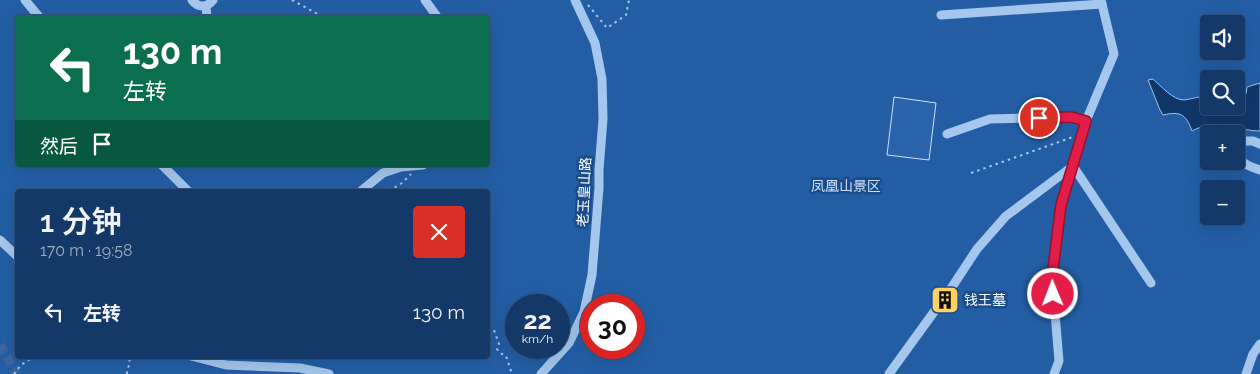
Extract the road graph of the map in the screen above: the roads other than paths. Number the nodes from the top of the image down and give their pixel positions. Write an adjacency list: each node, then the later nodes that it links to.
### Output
1 (25, 0): 7 (street)
2 (192, 0): 6 (street)
3 (425, 0): 8 (street)
4 (575, 0): 25 (street, 老玉皇山路)
5 (1102, 2): 9 (street); 10 (street)
6 (209, 3)
7 (38, 15)
8 (436, 15)
9 (941, 15)
10 (1086, 121): 11 (street); 13 (street)
11 (947, 134)
12 (1260, 144): 16 (street)
13 (1073, 166): 21 (street); 26 (street); 27 (street)
14 (164, 167): 17 (street)
15 (401, 167): 18 (street)
16 (1260, 170)
17 (186, 189)
18 (364, 189)
19 (0, 240): 20 (street)
20 (15, 254)
21 (1151, 283)
22 (1260, 344): 28 (street)
23 (204, 359): 24 (street)
24 (330, 374)
25 (541, 374)
26 (889, 374)
27 (1054, 374)
28 (1246, 374)

